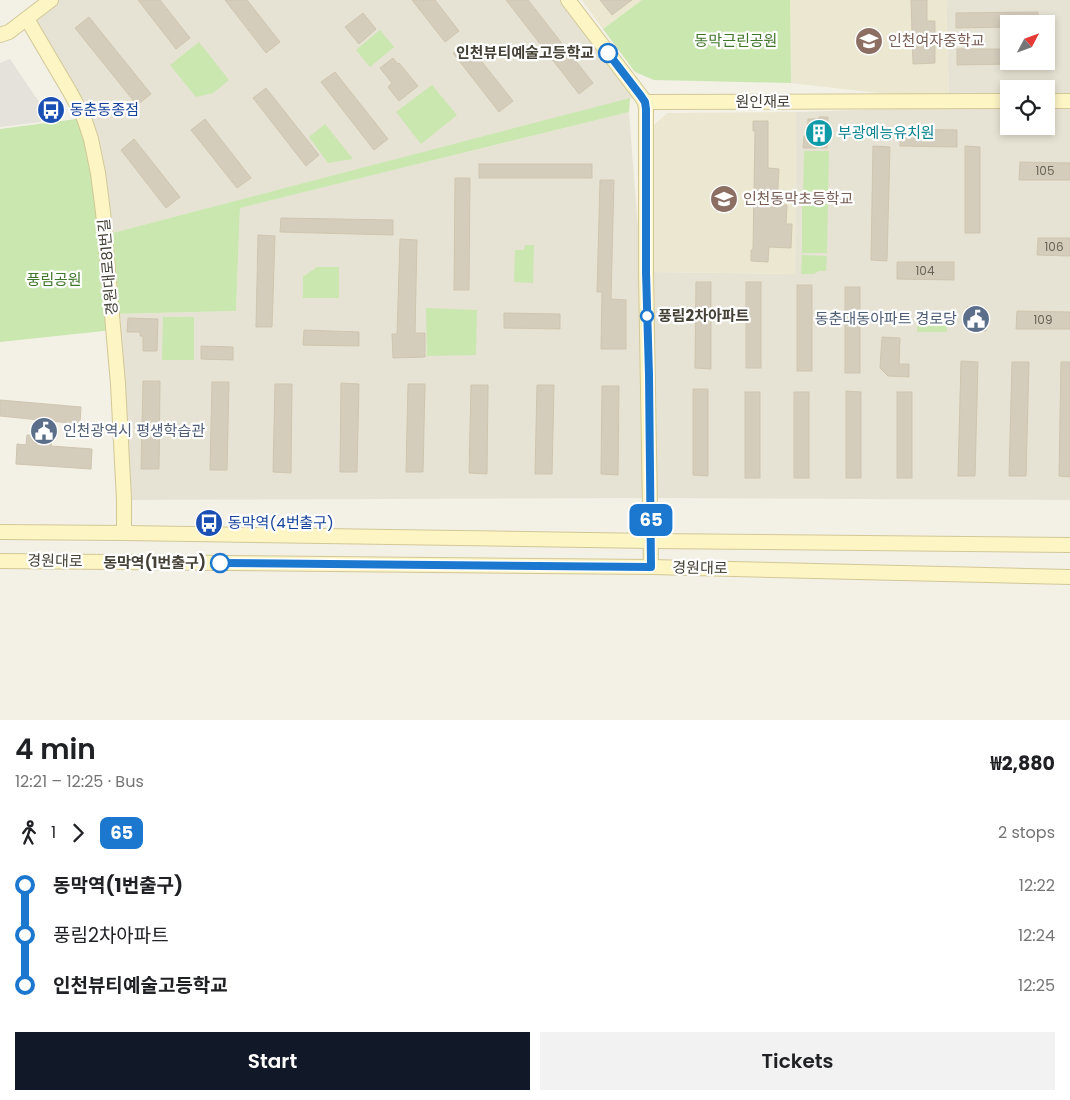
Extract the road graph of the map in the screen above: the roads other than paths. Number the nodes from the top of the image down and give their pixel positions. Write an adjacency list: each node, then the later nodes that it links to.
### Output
1 (51, 0): 3 (main road)
2 (568, 0): 8 (main road)
3 (26, 19): 4 (main road); 10 (main road, 경원대로81번길)
4 (0, 35)
5 (1000, 101): 8 (main road, 원인재로)
6 (1055, 101): 7 (main road)
7 (1070, 101)
8 (645, 102): 11 (main road)
9 (1, 533): 10 (main road, 경원대로)
10 (124, 533): 11 (main road, 경원대로)
11 (651, 541): 12 (main road, 경원대로); 14 (main road)
12 (1070, 545)
13 (1, 560): 14 (main road, 경원대로)
14 (651, 567): 15 (main road, 경원대로)
15 (1070, 577)

